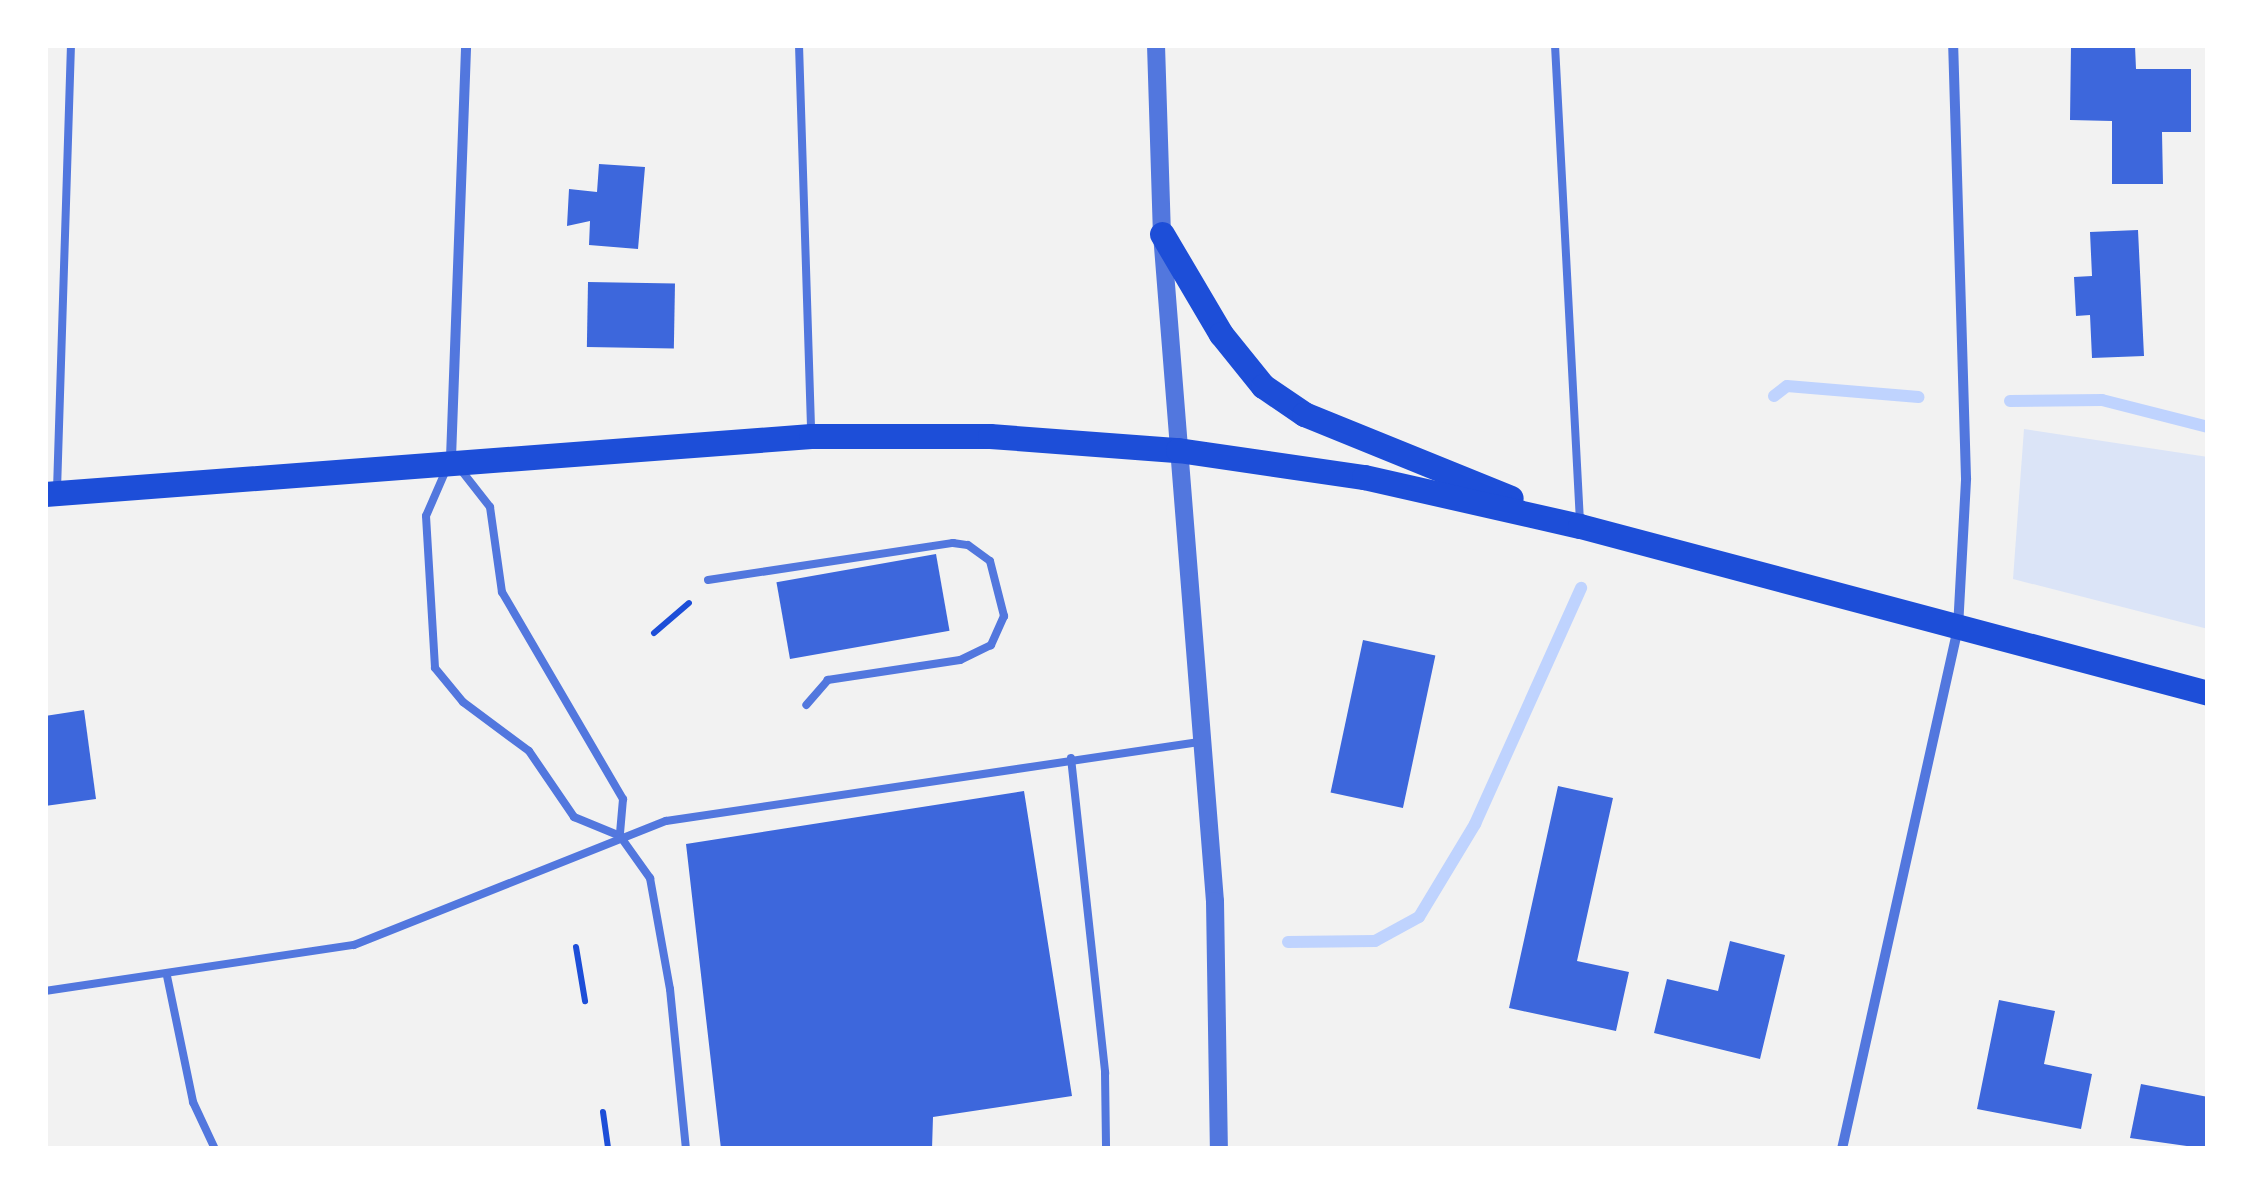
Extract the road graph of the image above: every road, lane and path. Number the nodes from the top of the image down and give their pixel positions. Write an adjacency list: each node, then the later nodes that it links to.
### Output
1 (71, 45): 11 (lane)
2 (466, 45): 10 (street)
3 (798, 45): 8 (lane)
4 (1156, 45): 7 (street)
5 (1555, 45): 12 (lane)
6 (1953, 45): 15 (street)
7 (1162, 234): 9 (street); 12 (main road)
8 (811, 436): 9 (main road); 10 (main road)
9 (1178, 450): 12 (main road); 19 (street)
10 (451, 458): 11 (main road); 21 (lane); 21 (lane)
11 (51, 493)
12 (1580, 526): 15 (main road)
13 (708, 580): 18 (lane)
14 (689, 602): 16 (path)
15 (1958, 628): 17 (main road); 32 (street)
16 (654, 632)
17 (2208, 692)
18 (806, 705)
19 (1204, 742): 20 (lane); 31 (street)
20 (1071, 758): 21 (lane); 30 (lane)
21 (620, 836): 23 (lane); 29 (lane)
22 (576, 947): 25 (path)
23 (167, 976): 24 (lane); 27 (lane)
24 (45, 991)
25 (585, 1001)
26 (603, 1112): 28 (path)
27 (214, 1149)
28 (608, 1149)
29 (686, 1149)
30 (1106, 1149)
31 (1220, 1149)
32 (1842, 1149)

